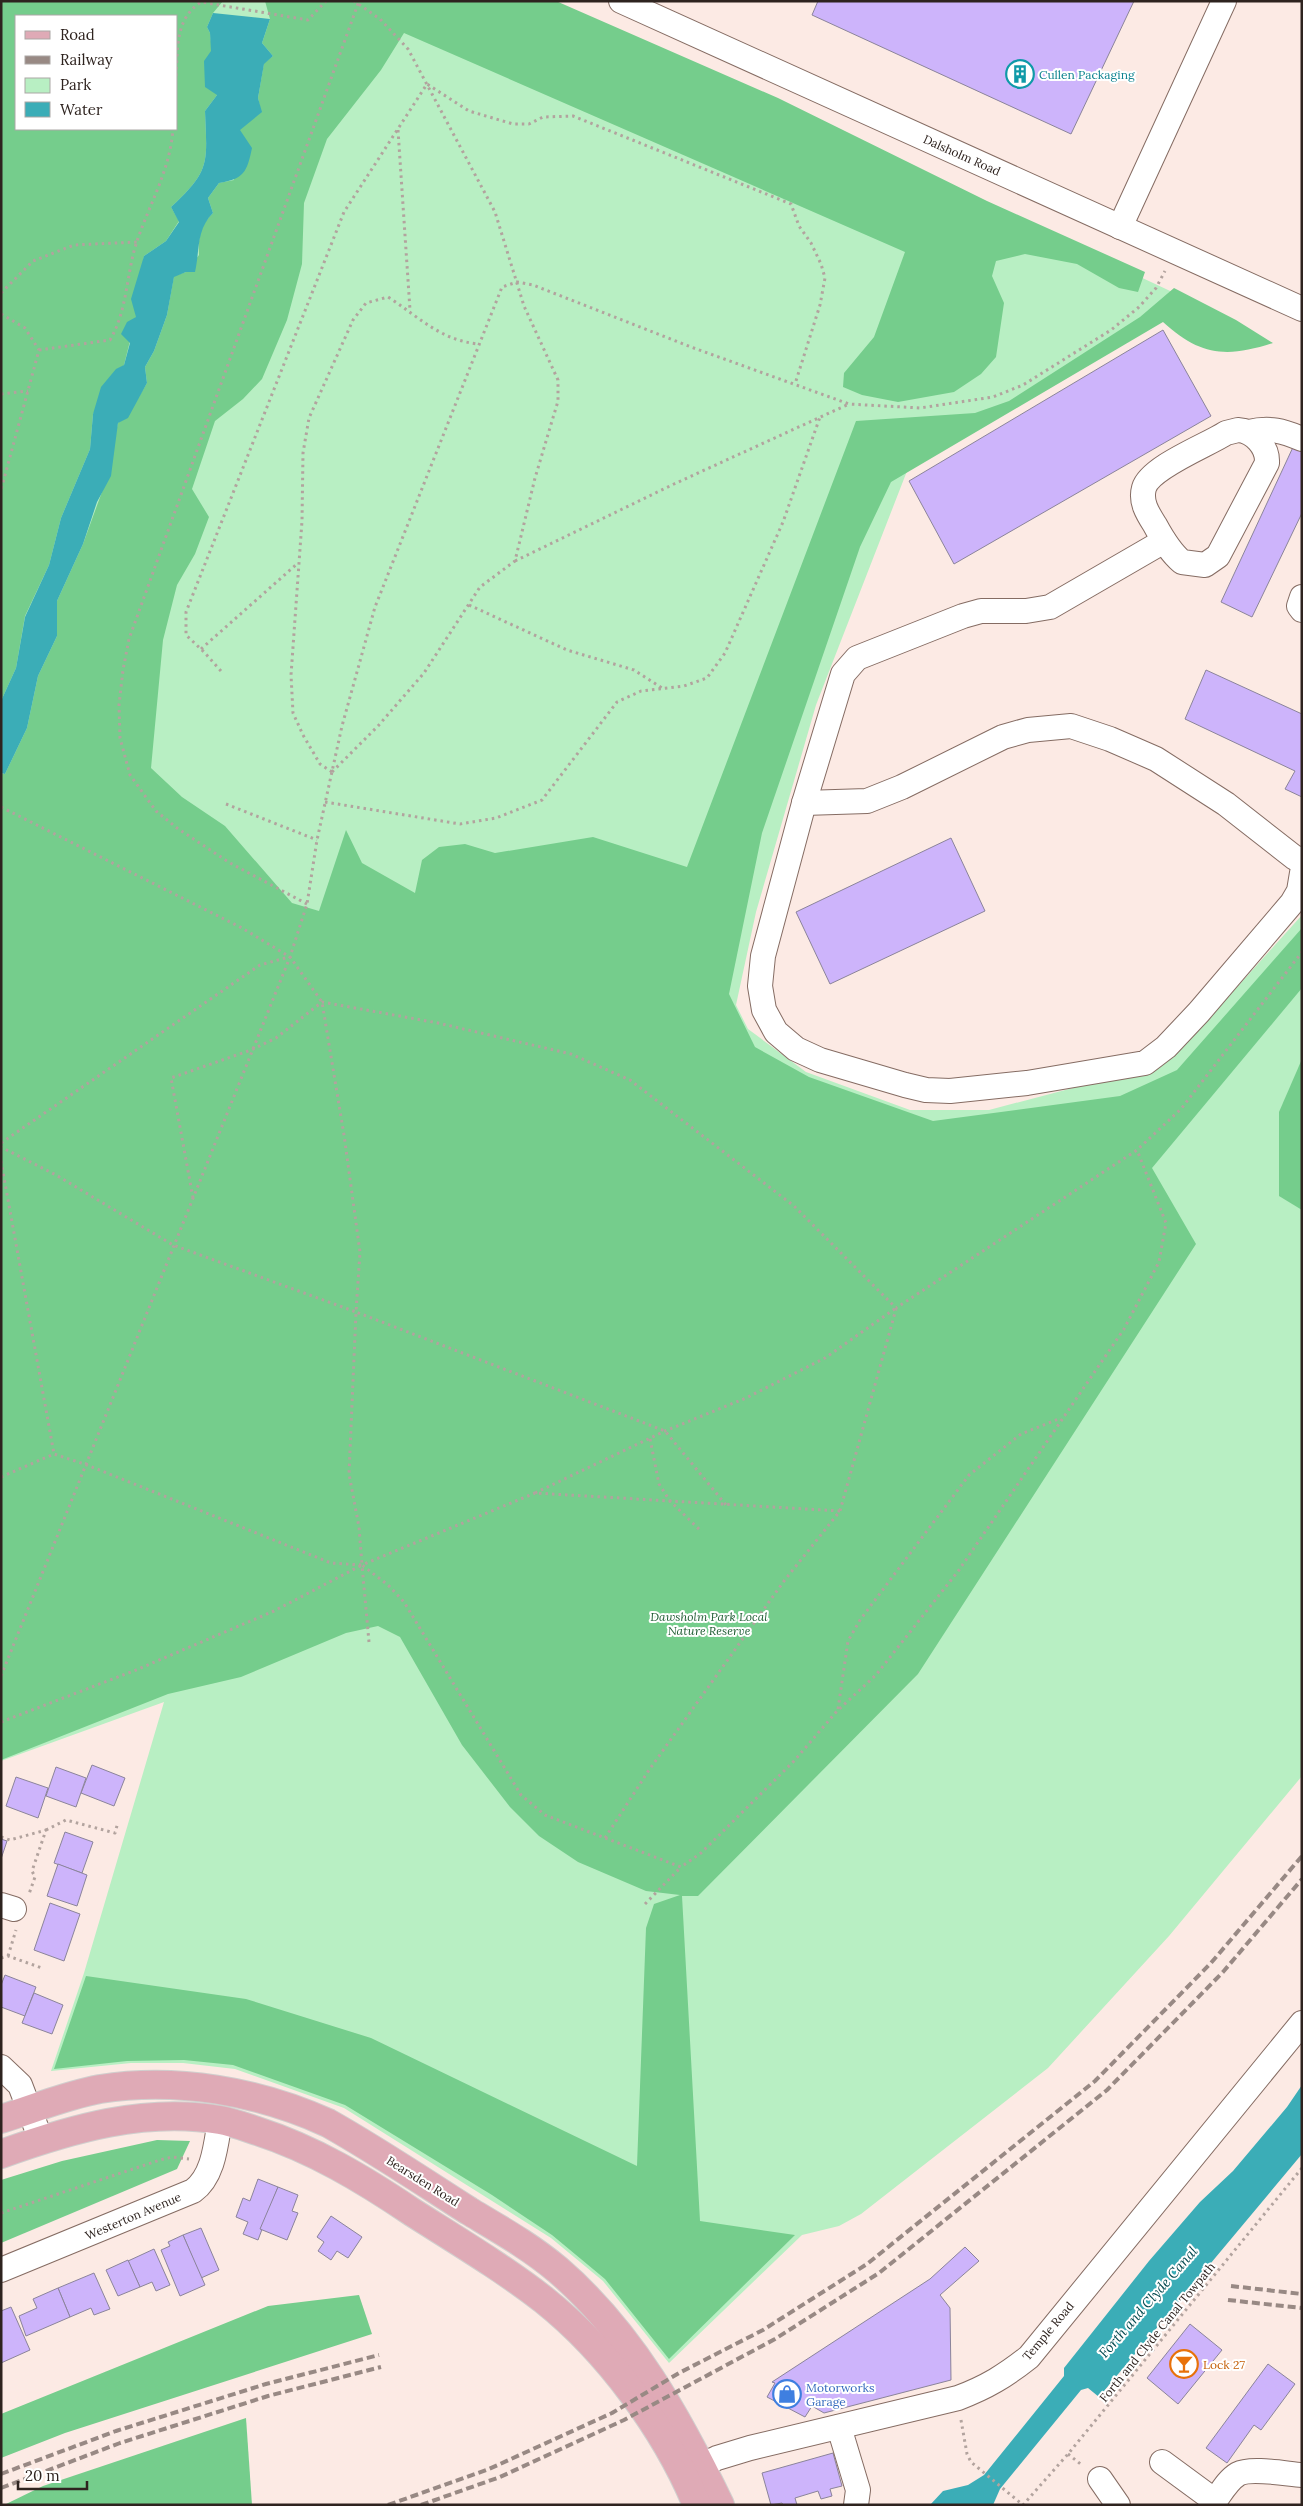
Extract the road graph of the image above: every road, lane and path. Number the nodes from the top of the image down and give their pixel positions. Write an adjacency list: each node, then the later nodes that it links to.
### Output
1 (326, 1): 5 (path)
2 (354, 1): 6 (path)
3 (621, 1): 7 (street, Dalsholm Road)
4 (1224, 1): 12 (street)
5 (201, 2): 8 (path)
6 (358, 3): 9 (path); 45 (path)
7 (659, 8): 12 (street, Dalsholm Road)
8 (178, 51)
9 (427, 84): 10 (path); 15 (path); 22 (path)
10 (398, 128): 18 (path); 34 (path)
11 (173, 130): 13 (path)
12 (1120, 226): 14 (street, Dalsholm Road)
13 (137, 242): 16 (path); 21 (path)
14 (1175, 253): 17 (street, Dalsholm Road); 25 (path)
15 (517, 282): 20 (path); 22 (path); 31 (path)
16 (1, 293)
17 (1302, 309)
18 (410, 311): 20 (path); 32 (path)
19 (1, 314): 21 (path)
20 (478, 344): 37 (path)
21 (38, 350): 23 (path)
22 (795, 384): 25 (path)
23 (28, 391): 24 (path); 29 (path)
24 (1, 394)
25 (849, 404): 26 (path)
26 (820, 417): 31 (path); 36 (path)
27 (1257, 440): 28 (street); 30 (street); 30 (street)
28 (1302, 441)
29 (1, 490)
30 (1164, 541): 40 (street)
31 (514, 561): 33 (path)
32 (299, 563): 34 (path); 37 (path)
33 (468, 605): 36 (path); 37 (path)
34 (201, 649): 35 (path)
35 (221, 671)
36 (662, 688): 38 (path)
37 (332, 772): 38 (path)
38 (325, 802): 42 (path)
39 (226, 804): 42 (path)
40 (804, 804): 43 (street); 44 (street)
41 (1, 807): 47 (path)
42 (317, 840): 45 (path)
43 (1302, 859)
44 (1302, 873)
45 (307, 904): 47 (path)
46 (1302, 952): 51 (path)
47 (290, 957): 48 (path); 49 (path); 50 (path)
48 (322, 1002): 49 (path); 55 (path); 56 (path)
49 (251, 1050): 53 (path); 53 (path)
50 (1, 1145): 54 (path)
51 (1137, 1150): 55 (path); 57 (path)
52 (1, 1161): 60 (path)
53 (193, 1198): 54 (path)
54 (173, 1245): 56 (path); 61 (path)
55 (896, 1308): 58 (path); 66 (path)
56 (356, 1312): 58 (path); 68 (path)
57 (1062, 1418): 71 (path); 71 (path)
58 (665, 1431): 59 (path); 65 (path)
59 (650, 1439): 63 (path); 64 (path)
60 (54, 1454): 61 (path); 62 (path)
61 (87, 1465): 68 (path); 70 (path)
62 (1, 1478)
63 (535, 1493): 64 (path); 68 (path)
64 (670, 1501): 65 (path); 67 (path)
65 (726, 1505): 66 (path)
66 (840, 1511): 76 (path)
67 (702, 1531)
68 (362, 1565): 69 (path); 72 (path); 76 (path)
69 (369, 1642)
70 (1, 1676)
71 (838, 1711): 77 (path)
72 (1, 1722)
73 (118, 1822): 74 (path)
74 (46, 1830): 75 (path); 79 (path)
75 (1, 1837)
76 (605, 1838): 77 (path)
77 (681, 1867): 78 (path)
78 (645, 1904)
79 (16, 1907): 80 (path)
80 (8, 1956): 81 (path); 82 (path)
81 (1, 1958)
82 (42, 1968)
83 (1302, 2023): 96 (street, Temple Road)
84 (1, 2067): 85 (street)
85 (31, 2110): 86 (main road, Bearsden Road); 88 (street); 93 (main road, Bearsden Road)
86 (1, 2119)
87 (220, 2120): 88 (main road, Bearsden Road); 91 (street); 94 (main road, Bearsden Road)
88 (41, 2140): 89 (main road, Bearsden Road)
89 (1, 2154)
90 (1302, 2168): 105 (path, Forth and Clyde Canal Towpath)
91 (208, 2172): 92 (path); 95 (street, Westerton Avenue)
92 (1, 2213)
93 (516, 2240): 94 (street); 99 (main road, Bearsden Road)
94 (498, 2268): 99 (main road, Bearsden Road)
95 (1, 2270)
96 (958, 2398): 97 (street, Temple Road); 105 (path)
97 (839, 2427): 99 (street, Temple Road); 104 (street)
98 (1162, 2462): 100 (street)
99 (693, 2470): 102 (main road, Bearsden Road); 103 (main road, Bearsden Road)
100 (1302, 2475)
101 (1100, 2478): 106 (street)
102 (697, 2505)
103 (720, 2505)
104 (856, 2505)
105 (1023, 2505)
106 (1118, 2505)

